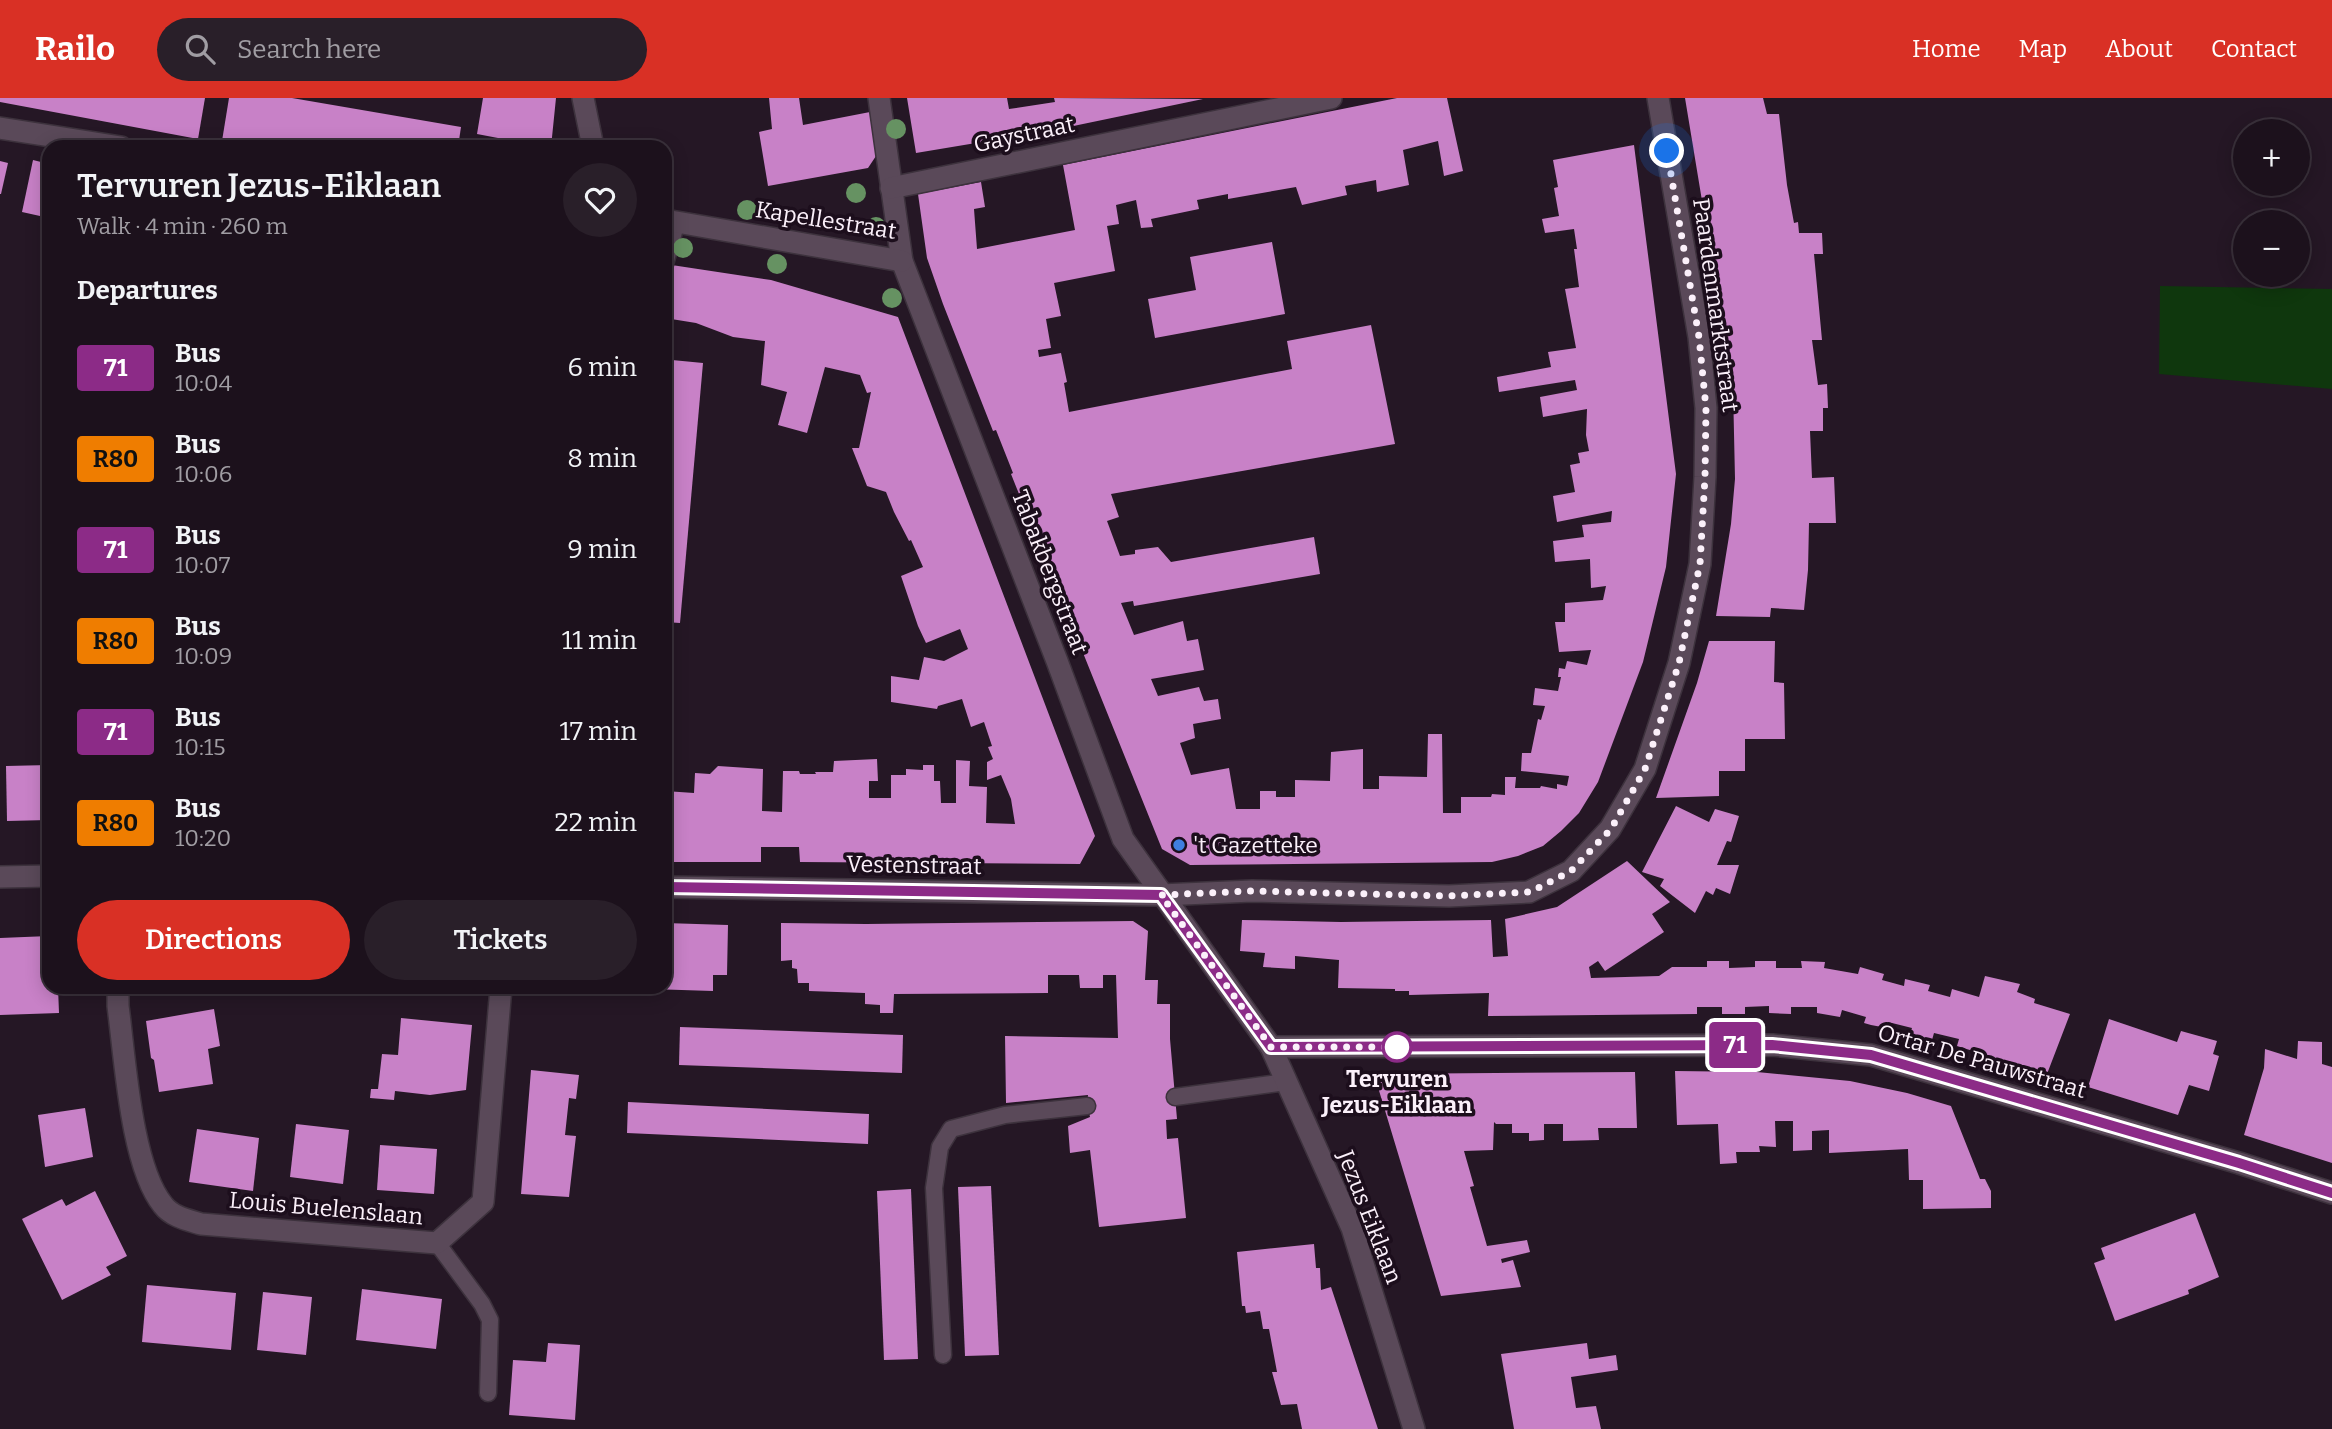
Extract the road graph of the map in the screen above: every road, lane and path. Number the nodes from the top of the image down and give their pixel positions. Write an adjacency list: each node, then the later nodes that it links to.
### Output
1 (583, 98): 7 (street)
2 (879, 98): 8 (street, Kapellestraat)
3 (1331, 98): 8 (street, Gaystraat)
4 (1658, 98): 14 (street, Paardenmarktstraat)
5 (0, 128): 6 (street)
6 (76, 140)
7 (592, 140)
8 (891, 188): 10 (street, Kapellestraat)
9 (672, 220): 10 (street, Kapellestraat)
10 (902, 261): 14 (street, Tabakbergstraat)
11 (42, 876): 12 (street)
12 (0, 877)
13 (672, 887): 14 (street, Vestenstraat)
14 (1161, 895): 17 (street, Jezus Eiklaan)
15 (118, 994): 22 (street, Louis Buelenslaan)
16 (500, 994): 22 (street, Louis Buelenslaan)
17 (1271, 1047): 18 (street, Jezus Eiklaan); 21 (street, Ortar De Pauwstraat)
18 (1286, 1082): 19 (lane); 25 (street, Jezus Eiklaan)
19 (1175, 1097)
20 (1087, 1106): 23 (lane)
21 (2332, 1193)
22 (437, 1243): 24 (lane)
23 (943, 1355)
24 (488, 1393)
25 (1414, 1429)

